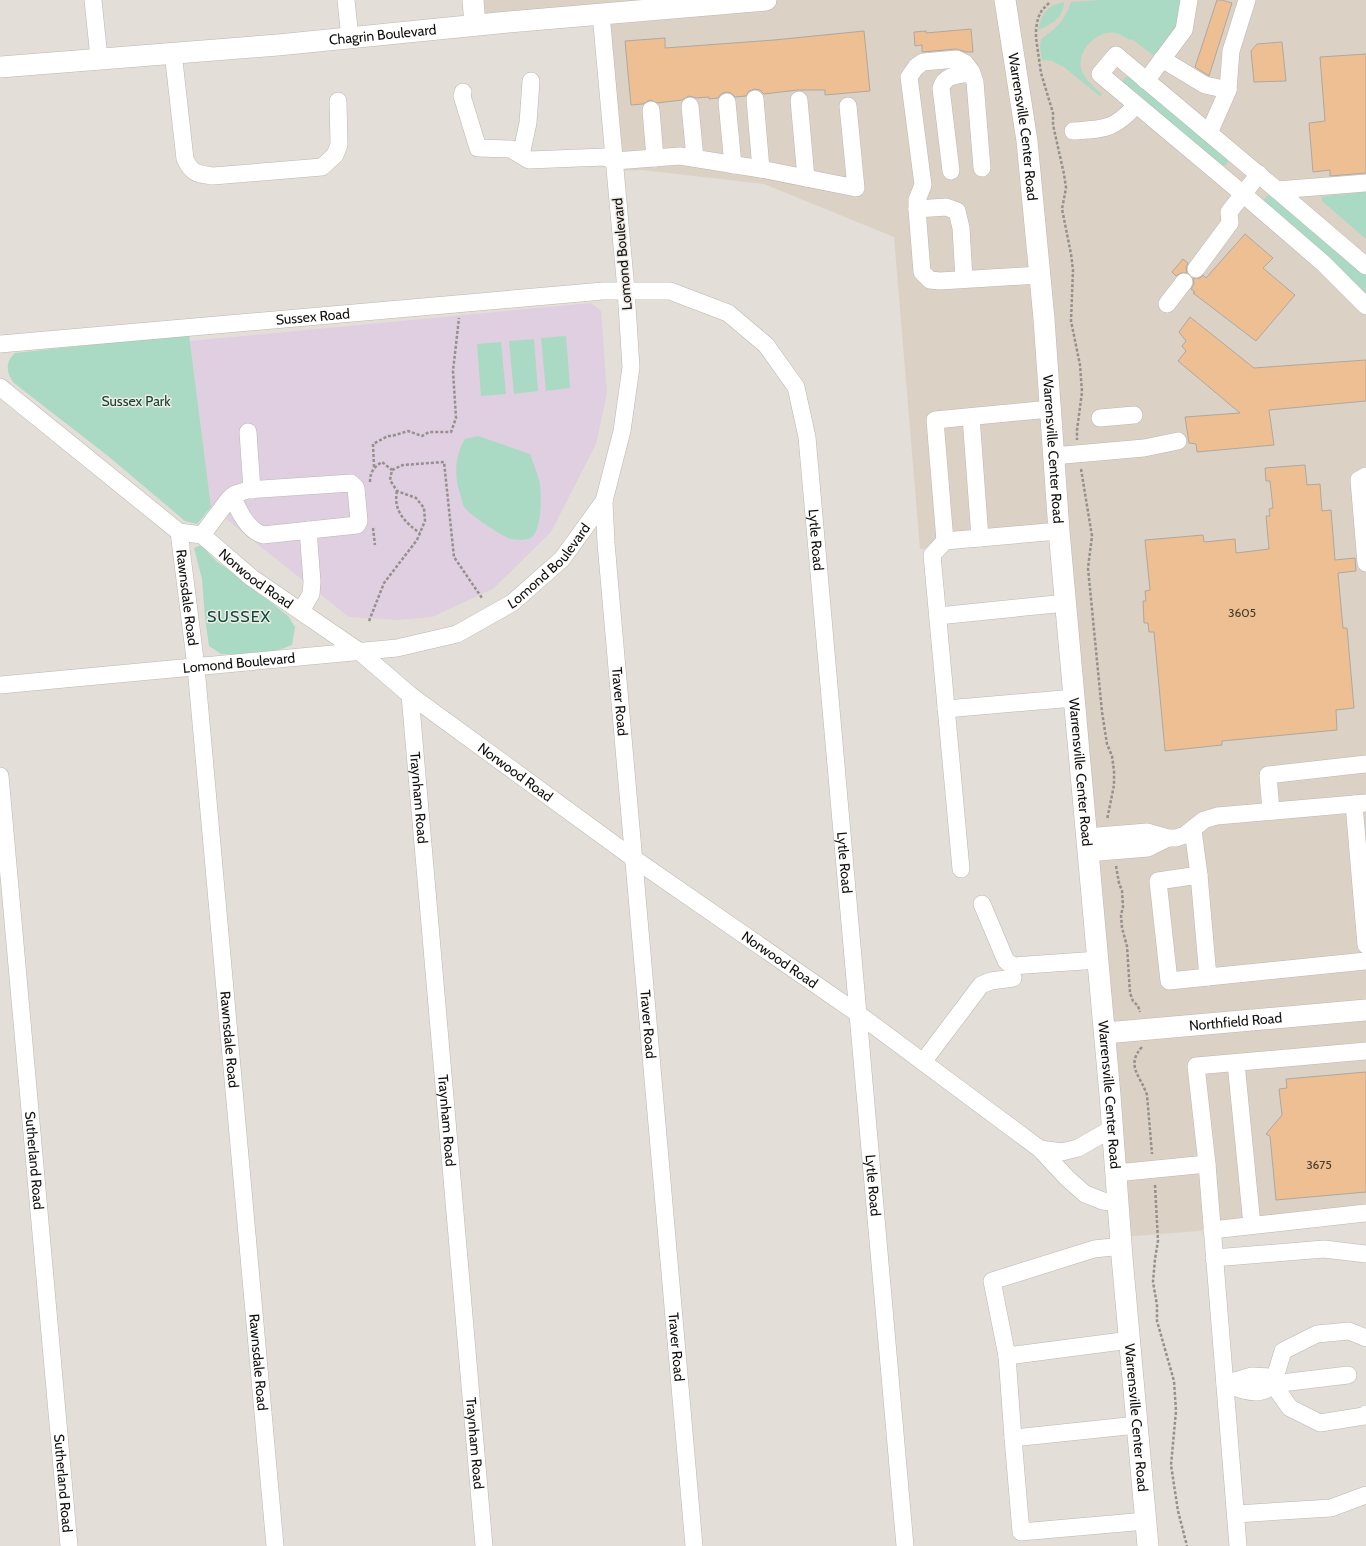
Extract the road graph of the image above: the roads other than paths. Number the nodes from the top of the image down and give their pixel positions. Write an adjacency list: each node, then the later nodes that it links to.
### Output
1 (93, 0): 12 (street)
2 (346, 0): 10 (street)
3 (473, 0): 9 (main road)
4 (766, 0): 8 (main road, Chagrin Boulevard)
5 (1005, 0): 46 (main road, Warrensville Center Road)
6 (1189, 0): 13 (street)
7 (1247, 0): 18 (street)
8 (601, 14): 9 (main road, Chagrin Boulevard); 33 (street, Lomond Boulevard)
9 (475, 26): 10 (main road, Chagrin Boulevard)
10 (350, 38): 11 (main road, Chagrin Boulevard)
11 (173, 52): 12 (main road, Chagrin Boulevard); 21 (street)
12 (99, 58): 14 (main road, Chagrin Boulevard)
13 (1162, 59): 16 (street); 18 (street)
14 (0, 67)
15 (972, 73): 35 (street); 37 (street); 43 (street)
16 (1146, 80): 24 (street); 29 (street)
17 (531, 81): 30 (street)
18 (1228, 90): 29 (street)
19 (463, 92): 30 (street)
20 (755, 99): 36 (street)
21 (338, 100)
22 (799, 100): 39 (street)
23 (727, 102): 34 (street)
24 (1136, 105): 28 (street); 42 (street)
25 (690, 106): 32 (street)
26 (848, 106): 39 (street)
27 (651, 110): 31 (street)
28 (1073, 131)
29 (1209, 133): 38 (street)
30 (521, 155): 33 (street)
31 (655, 158): 32 (street); 33 (street)
32 (695, 158): 34 (street)
33 (615, 161): 49 (street, Lomond Boulevard)
34 (733, 164): 36 (street)
35 (982, 168)
36 (761, 169): 39 (street)
37 (950, 171)
38 (1258, 174): 41 (street); 42 (street)
39 (806, 178)
40 (1366, 183): 41 (street)
41 (1277, 190): 44 (street)
42 (1243, 194): 45 (street); 51 (street)
43 (917, 209): 47 (street); 47 (street)
44 (1366, 266)
45 (1196, 269)
46 (1040, 274): 47 (street); 54 (main road, Warrensville Center Road)
47 (964, 279)
48 (1184, 282): 50 (street)
49 (626, 290): 52 (street, Sussex Road); 64 (street, Lomond Boulevard); 97 (street, Lytle Road)
50 (1167, 304)
51 (1366, 306)
52 (0, 344)
53 (0, 387): 67 (street)
54 (1050, 410): 56 (street); 60 (main road, Warrensville Center Road)
55 (1134, 415): 57 (street)
56 (971, 417): 69 (street); 70 (street)
57 (1100, 418)
58 (248, 432): 62 (street)
59 (1178, 441): 60 (street)
60 (1053, 456): 66 (main road, Warrensville Center Road)
61 (1366, 476): 71 (street)
62 (252, 490): 63 (street); 65 (street)
63 (232, 496): 65 (street); 68 (street)
64 (604, 501): 75 (street, Lomond Boulevard); 87 (street, Traver Road)
65 (308, 530): 73 (street)
66 (1059, 531): 69 (street); 72 (main road, Warrensville Center Road)
67 (180, 532): 68 (street); 76 (street, Rawnsdale Road)
68 (202, 535): 73 (street, Norwood Road)
69 (980, 538): 70 (street)
70 (945, 541): 74 (street)
71 (1366, 563)
72 (1066, 603): 74 (street); 79 (main road, Warrensville Center Road)
73 (301, 611): 75 (street, Norwood Road)
74 (938, 616): 80 (street)
75 (360, 652): 76 (street, Lomond Boulevard); 78 (street, Norwood Road)
76 (196, 667): 77 (street, Lomond Boulevard); 126 (street, Rawnsdale Road)
77 (0, 685)
78 (410, 695): 87 (street, Norwood Road); 127 (street, Traynham Road)
79 (1074, 698): 80 (street); 86 (main road, Warrensville Center Road)
80 (946, 709): 88 (street)
81 (1366, 764): 84 (street)
82 (0, 776): 125 (street, Sutherland Road)
83 (1360, 803): 84 (street); 91 (street)
84 (1271, 811): 85 (street)
85 (1193, 830): 86 (street); 89 (street)
86 (1087, 845): 92 (main road, Warrensville Center Road)
87 (633, 858): 97 (street, Norwood Road); 128 (street, Traver Road)
88 (961, 869)
89 (1199, 875): 94 (street); 94 (street)
90 (982, 904): 92 (street)
91 (1366, 945)
92 (1098, 960): 98 (main road, Warrensville Center Road)
93 (1366, 962): 94 (street)
94 (1208, 977)
95 (1013, 978): 100 (street)
96 (1366, 1010): 98 (main road, Northfield Road)
97 (857, 1013): 100 (street, Norwood Road); 129 (street, Lytle Road)
98 (1105, 1033): 102 (main road, Warrensville Center Road)
99 (1366, 1051): 101 (street)
100 (923, 1062): 103 (street, Norwood Road)
101 (1236, 1063): 104 (street); 108 (street)
102 (1113, 1128): 103 (street, Norwood Road); 105 (main road, Warrensville Center Road)
103 (1040, 1149): 106 (street, Norwood Road)
104 (1207, 1164): 105 (street); 109 (street)
105 (1116, 1173): 106 (main road, Warrensville Center Road)
106 (1118, 1203): 110 (main road, Warrensville Center Road)
107 (1366, 1213): 108 (street)
108 (1252, 1225): 109 (street)
109 (1212, 1230): 112 (street)
110 (1122, 1246): 114 (main road, Warrensville Center Road); 115 (street)
111 (1366, 1254): 112 (street)
112 (1214, 1258): 117 (street)
113 (1366, 1338): 118 (street)
114 (1130, 1340): 115 (street); 120 (main road, Warrensville Center Road)
115 (1007, 1356): 121 (street)
116 (1348, 1376): 118 (street)
117 (1225, 1384): 118 (street); 123 (street)
118 (1273, 1384): 119 (street)
119 (1366, 1414)
120 (1137, 1425): 121 (street); 124 (main road, Warrensville Center Road)
121 (1013, 1438): 124 (street)
122 (1366, 1495): 123 (street)
123 (1236, 1514): 131 (street)
124 (1146, 1521): 130 (main road, Warrensville Center Road)
125 (69, 1546)
126 (275, 1546)
127 (484, 1546)
128 (694, 1546)
129 (905, 1546)
130 (1148, 1546)
131 (1238, 1546)

